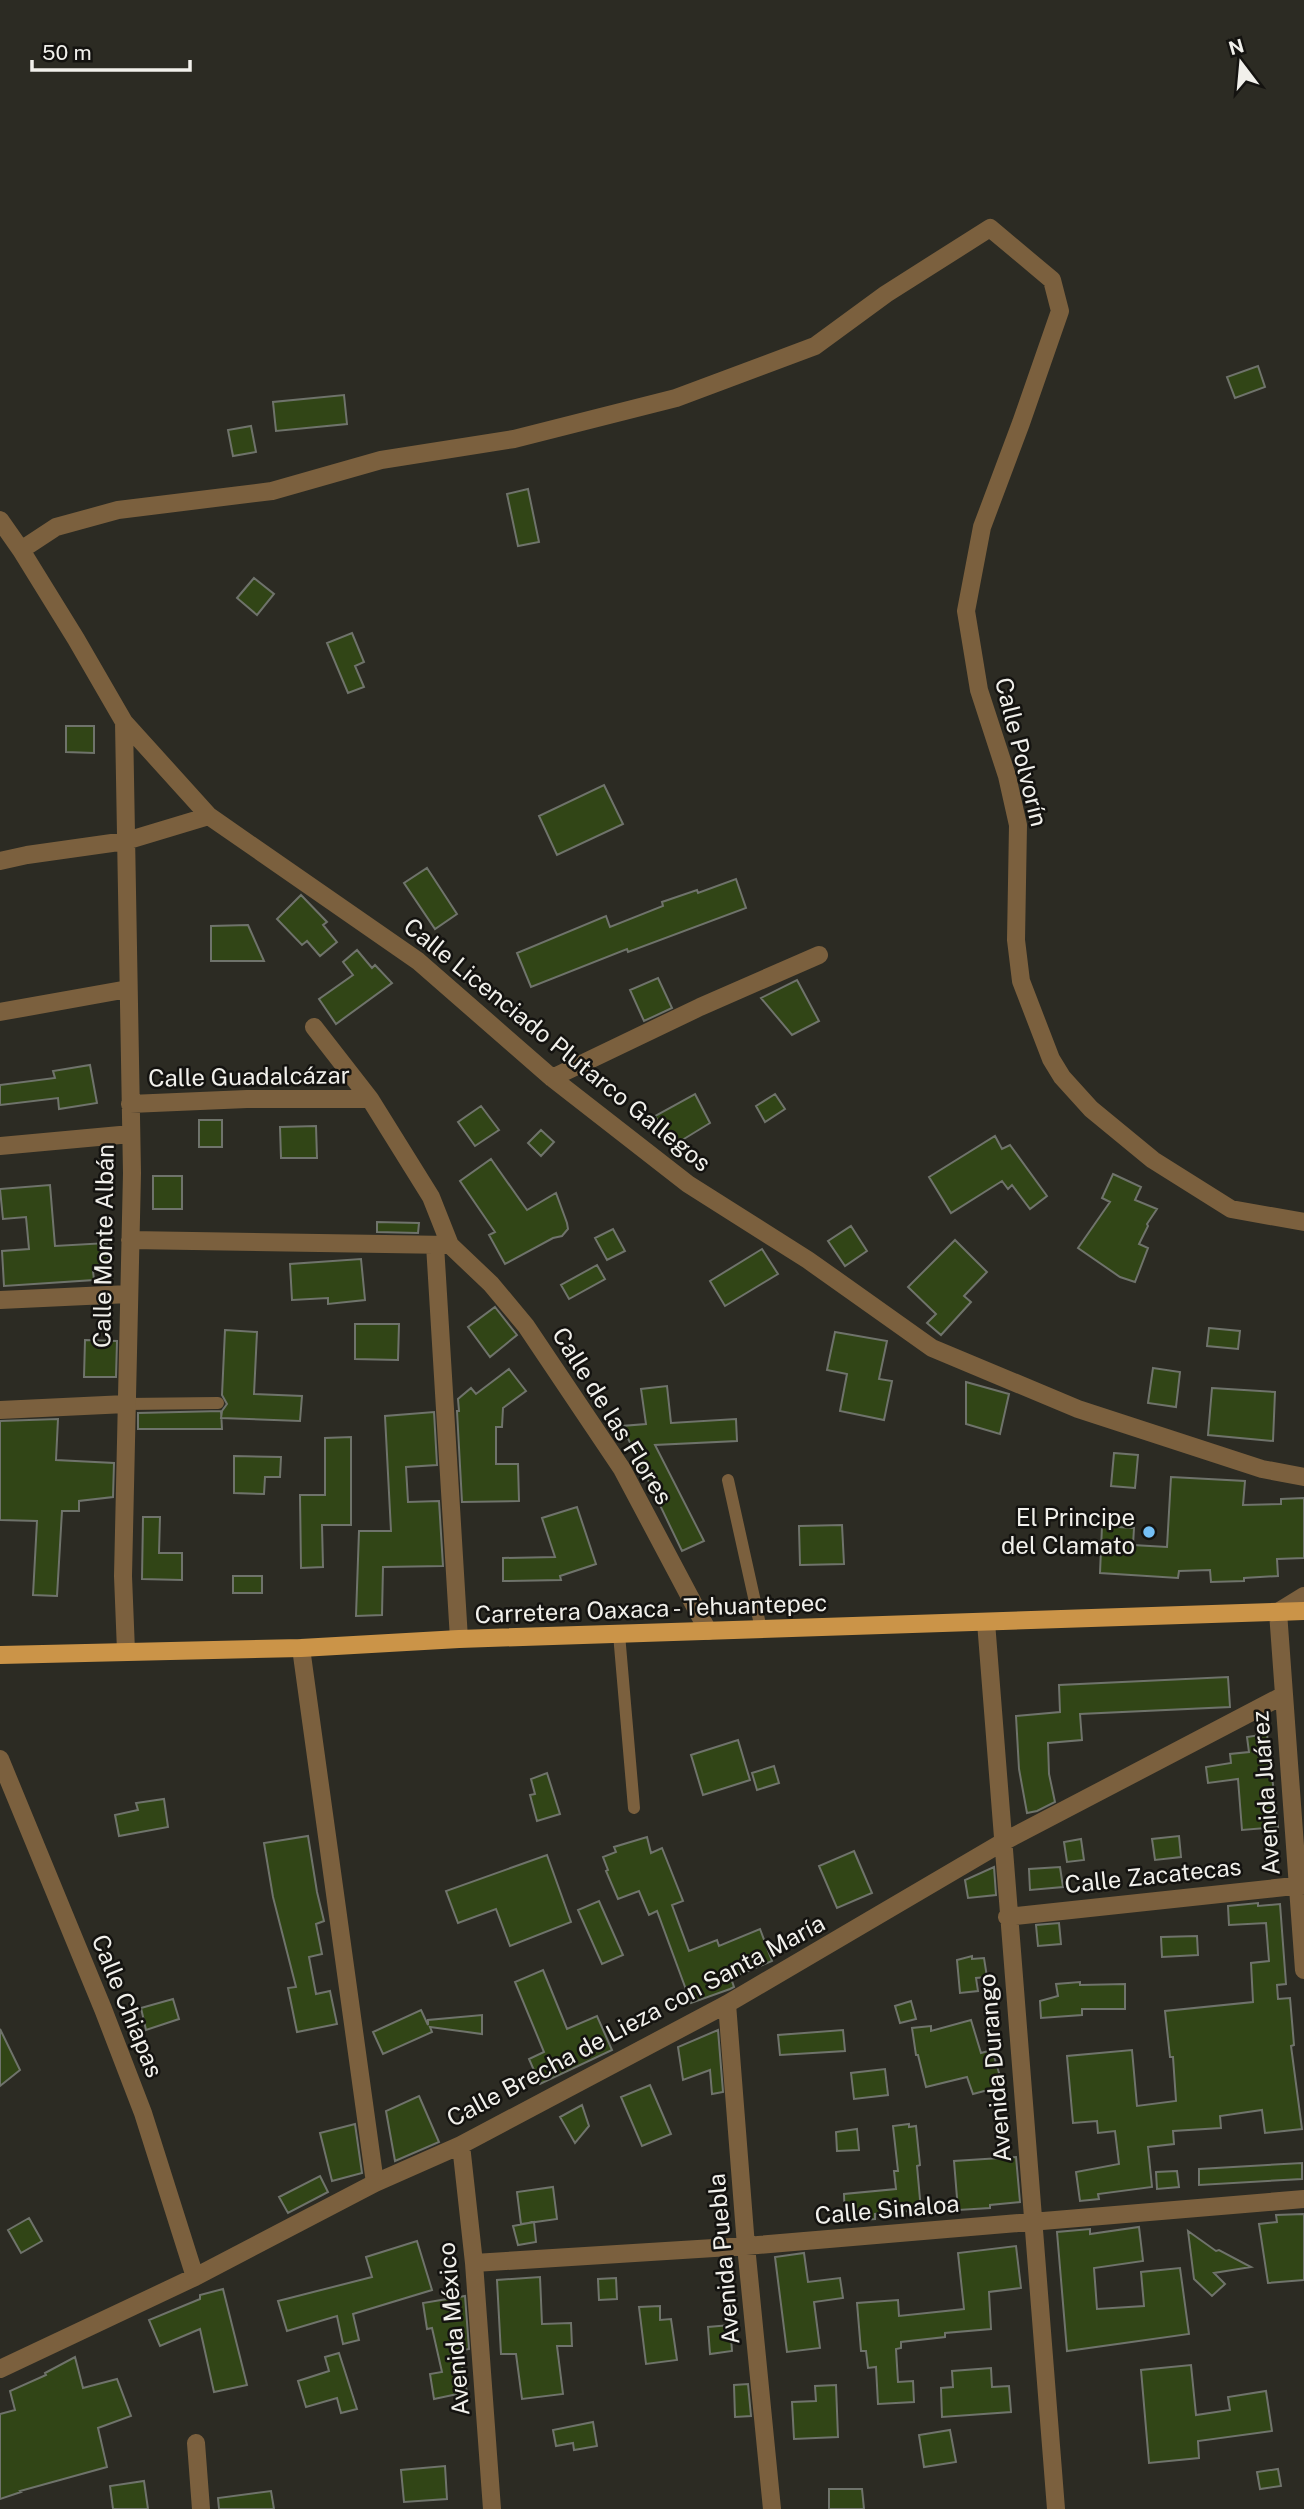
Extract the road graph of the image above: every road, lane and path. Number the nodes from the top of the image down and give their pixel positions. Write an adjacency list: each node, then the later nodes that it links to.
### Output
1 (0, 520): 2 (street, Calle Licenciado Plutarco Gallegos)
2 (21, 550): 3 (street, Calle Licenciado Plutarco Gallegos); 16 (street, Calle Polvorín)
3 (124, 722): 4 (street, Calle Licenciado Plutarco Gallegos); 5 (street, Calle Monte Albán)
4 (209, 816): 5 (street); 11 (street, Calle Licenciado Plutarco Gallegos)
5 (127, 841): 6 (street); 8 (street, Calle Monte Albán)
6 (0, 861)
7 (819, 955): 11 (street)
8 (128, 989): 9 (street); 13 (street, Calle Monte Albán)
9 (0, 1012)
10 (314, 1027): 12 (street, Calle de las Flores)
11 (552, 1078): 24 (street, Calle Licenciado Plutarco Gallegos)
12 (370, 1099): 13 (street, Calle Guadalcázar); 18 (street, Calle de las Flores)
13 (130, 1104): 14 (street, Calle Monte Albán)
14 (131, 1134): 15 (street); 17 (street, Calle Monte Albán)
15 (0, 1146)
16 (1304, 1222)
17 (130, 1240): 18 (street); 19 (street, Calle Monte Albán)
18 (443, 1245): 31 (street, Calle de las Flores); 33 (street, Calle de las Flores)
19 (129, 1294): 20 (street); 22 (street, Calle Monte Albán)
20 (0, 1300)
21 (218, 1403): 22 (lane)
22 (126, 1404): 23 (street); 35 (street, Calle Monte Albán)
23 (0, 1410)
24 (1304, 1477)
25 (728, 1480): 30 (lane)
26 (1304, 1596): 28 (street)
27 (1304, 1611): 28 (main road, Carretera Oaxaca - Tehuantepec)
28 (1278, 1612): 29 (main road, Carretera Oaxaca - Tehuantepec); 37 (street, Avenida Juárez)
29 (986, 1622): 30 (main road, Carretera Oaxaca - Tehuantepec); 40 (street, Avenida Durango)
30 (761, 1629): 31 (main road, Carretera Oaxaca - Tehuantepec)
31 (708, 1631): 32 (main road, Carretera Oaxaca - Tehuantepec)
32 (619, 1634): 33 (main road, Carretera Oaxaca - Tehuantepec); 39 (lane)
33 (459, 1639): 34 (main road, Carretera Oaxaca - Tehuantepec)
34 (300, 1648): 35 (main road, Carretera Oaxaca - Tehuantepec); 46 (street)
35 (126, 1651): 36 (main road, Carretera Oaxaca - Tehuantepec)
36 (0, 1655)
37 (1284, 1695): 40 (street, Calle Brecha de Lieza con Santa María); 41 (street, Avenida Juárez)
38 (0, 1759): 51 (street, Calle Chiapas)
39 (634, 1808)
40 (1003, 1842): 42 (street, Avenida Durango); 44 (street, Calle Brecha de Lieza con Santa María)
41 (1301, 1885): 42 (street, Calle Zacatecas); 43 (street, Avenida Juárez)
42 (1007, 1917): 48 (street, Avenida Durango)
43 (1304, 1970)
44 (727, 2004): 45 (street, Calle Brecha de Lieza con Santa María); 49 (street, Avenida Puebla)
45 (461, 2145): 46 (street, Calle Brecha de Lieza con Santa María); 50 (street, Avenida México)
46 (375, 2183): 51 (street, Calle Brecha de Lieza con Santa María)
47 (1304, 2199): 48 (street, Calle Sinaloa)
48 (1032, 2222): 49 (street, Calle Sinaloa); 57 (street, Avenida Durango)
49 (746, 2246): 50 (street, Calle Sinaloa); 56 (street, Avenida Puebla)
50 (474, 2263): 55 (street, Avenida México)
51 (195, 2277): 52 (street, Calle Brecha de Lieza con Santa María)
52 (0, 2369)
53 (196, 2443): 54 (street)
54 (201, 2509)
55 (492, 2509)
56 (772, 2509)
57 (1056, 2509)

